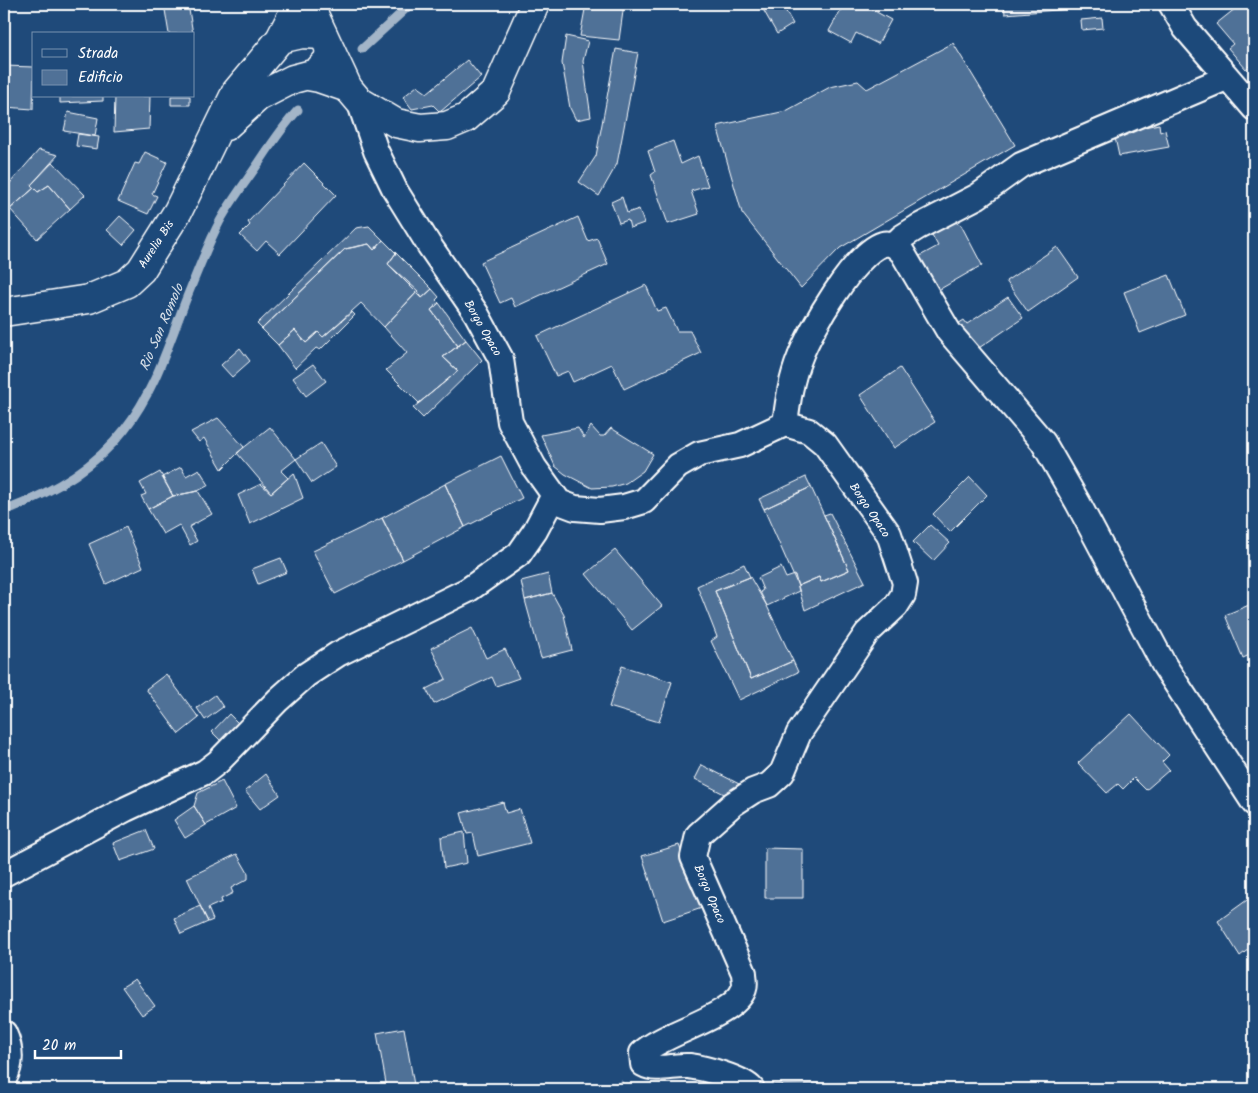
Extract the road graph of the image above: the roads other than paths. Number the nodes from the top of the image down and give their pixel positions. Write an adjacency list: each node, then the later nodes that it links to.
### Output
1 (298, 4): 5 (main road, Aurelia Bis)
2 (309, 4): 6 (main road)
3 (535, 4): 9 (main road)
4 (1171, 4): 8 (street)
5 (280, 39): 6 (main road); 11 (main road, Aurelia Bis)
6 (326, 43): 7 (main road); 9 (main road)
7 (308, 76): 9 (main road); 11 (main road)
8 (1226, 78): 10 (street); 12 (street)
9 (354, 95): 15 (street, Borgo Opaco)
10 (1254, 108)
11 (210, 142): 13 (main road, Aurelia Bis)
12 (894, 244): 14 (street); 16 (street)
13 (4, 312)
14 (785, 424): 15 (street, Borgo Opaco); 20 (street, Borgo Opaco)
15 (554, 494): 17 (street)
16 (1254, 803)
17 (4, 874)
18 (4, 1033): 19 (street)
19 (4, 1079)
20 (752, 1089)

